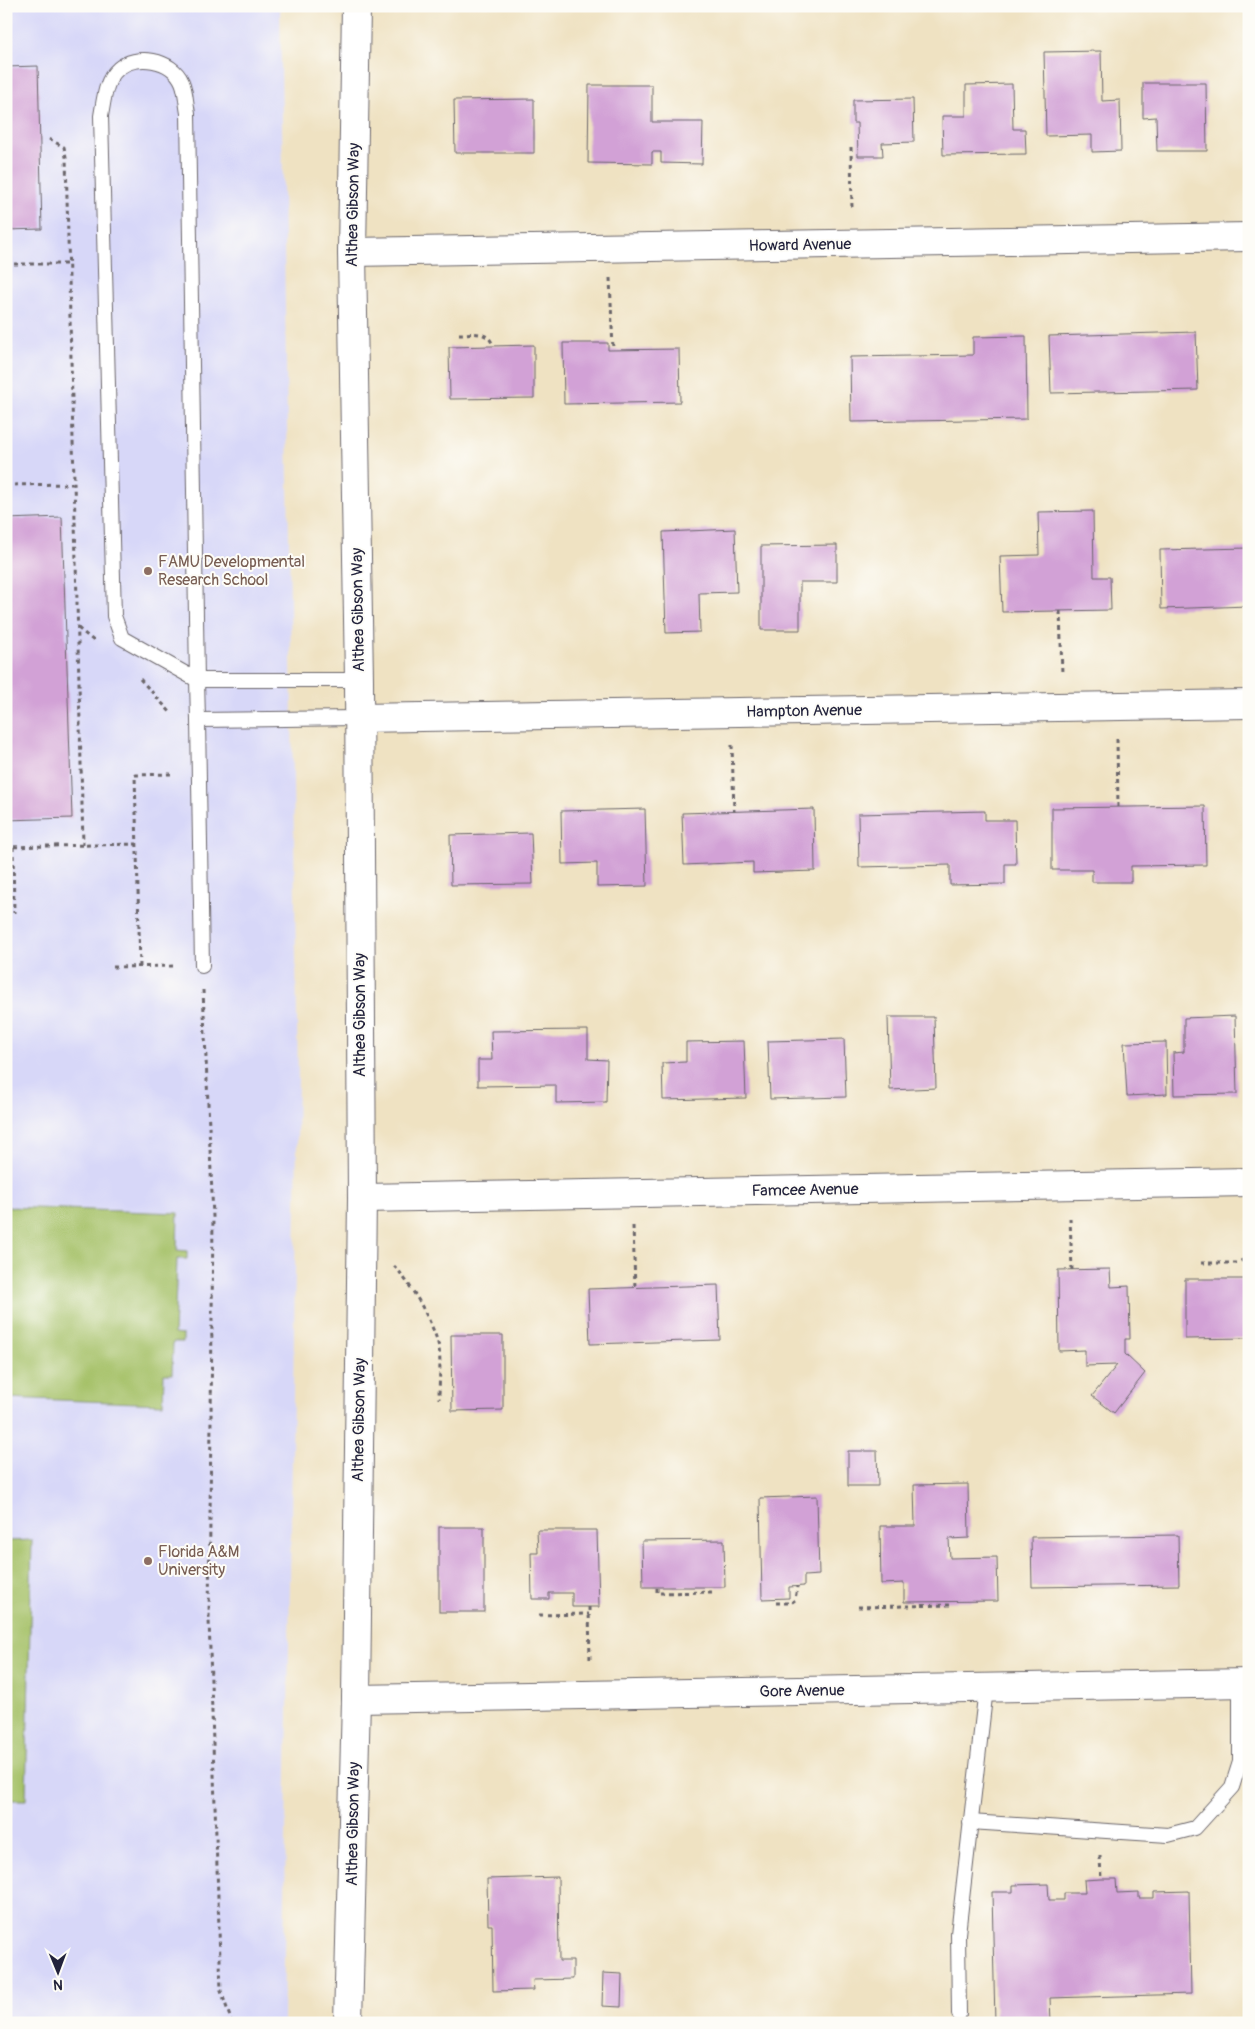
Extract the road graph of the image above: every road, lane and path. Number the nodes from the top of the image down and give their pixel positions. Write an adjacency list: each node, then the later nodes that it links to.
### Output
1 (356, 6): 7 (street, Althea Gibson Way)
2 (49, 139): 9 (path)
3 (851, 147): 5 (path)
4 (1249, 237): 5 (street, Howard Avenue)
5 (853, 244): 6 (street, Howard Avenue)
6 (609, 248): 7 (street, Howard Avenue); 12 (path)
7 (352, 252): 20 (street, Althea Gibson Way)
8 (6, 264): 9 (path)
9 (68, 264): 13 (path)
10 (459, 334): 11 (path)
11 (492, 346)
12 (613, 350)
13 (74, 484): 14 (path); 16 (path)
14 (6, 485)
15 (1060, 611): 22 (path)
16 (78, 628): 17 (path); 32 (path)
17 (98, 644)
18 (139, 679): 24 (path)
19 (198, 680): 19 (lane); 20 (lane); 25 (lane)
20 (359, 680): 23 (street, Althea Gibson Way)
21 (1249, 704): 22 (street, Hampton Avenue)
22 (1063, 707): 23 (street, Hampton Avenue)
23 (358, 718): 25 (lane); 42 (street, Althea Gibson Way)
24 (171, 720)
25 (198, 720): 36 (lane)
26 (1116, 736): 29 (path)
27 (732, 749): 30 (path)
28 (171, 765): 31 (path)
29 (1118, 807)
30 (734, 812)
31 (137, 844): 32 (path); 37 (path)
32 (83, 845): 34 (path)
33 (6, 847): 34 (path)
34 (13, 847): 35 (path)
35 (14, 913)
36 (202, 966): 37 (path); 64 (path)
37 (140, 967): 38 (path)
38 (113, 968)
39 (1249, 1182): 40 (street, Famcee Avenue)
40 (1069, 1185): 41 (street, Famcee Avenue); 46 (path)
41 (632, 1194): 42 (street, Famcee Avenue); 47 (path)
42 (362, 1198): 61 (street, Althea Gibson Way)
43 (1249, 1257): 44 (path)
44 (1201, 1262)
45 (392, 1264): 48 (path)
46 (1072, 1270)
47 (635, 1288)
48 (439, 1399)
49 (797, 1586): 53 (path)
50 (657, 1588): 51 (path)
51 (714, 1592)
52 (951, 1602): 55 (path)
53 (776, 1604)
54 (589, 1607): 56 (path)
55 (858, 1607)
56 (589, 1614): 57 (path); 60 (path)
57 (539, 1615)
58 (1245, 1683): 59 (street, Gore Avenue); 62 (lane)
59 (986, 1688): 60 (street, Gore Avenue); 62 (lane)
60 (590, 1695): 61 (street, Gore Avenue)
61 (356, 1699): 65 (street, Althea Gibson Way)
62 (970, 1822): 63 (lane)
63 (959, 2014)
64 (232, 2023)
65 (348, 2023)

